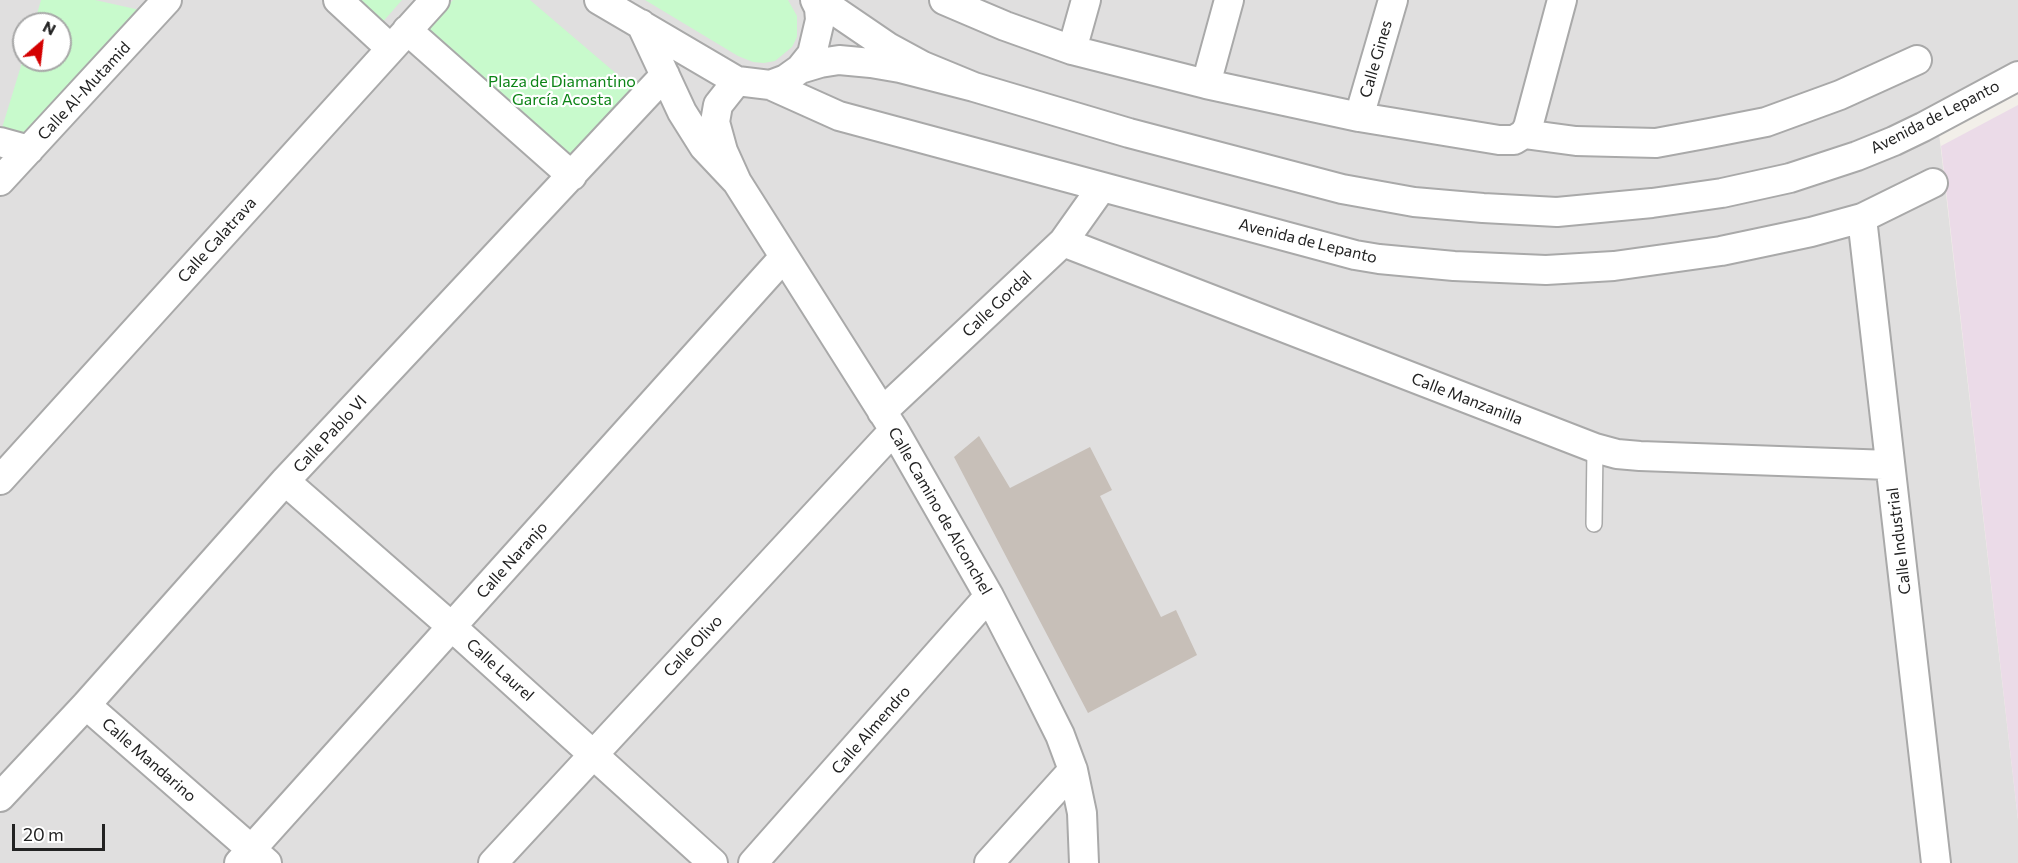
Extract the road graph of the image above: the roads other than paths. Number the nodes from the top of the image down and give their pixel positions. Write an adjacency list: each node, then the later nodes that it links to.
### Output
1 (338, 0): 12 (street)
2 (435, 0): 12 (street, Calle Calatrava)
3 (599, 0): 11 (street, Avenida de Lepanto)
4 (817, 0): 15 (street, Avenida de Lepanto); 21 (street, Avenida de Lepanto)
5 (944, 0): 13 (street)
6 (1086, 0): 13 (street)
7 (1228, 0): 19 (street)
8 (1393, 0): 22 (street, Calle Gines)
9 (1562, 0): 23 (street)
10 (163, 1): 25 (street, Calle Al-Mutamid)
11 (641, 24): 16 (street); 18 (street, Avenida de Lepanto)
12 (399, 39): 26 (street); 37 (street, Calle Calatrava)
13 (1072, 50): 19 (street)
14 (1917, 60): 23 (street)
15 (800, 69): 20 (street, Avenida de Lepanto); 21 (street, Avenida de Lepanto)
16 (665, 75): 26 (street, Calle Pablo VI); 28 (street)
17 (2018, 76): 21 (street, Avenida de Lepanto)
18 (737, 81): 20 (street, Avenida de Lepanto); 28 (street)
19 (1206, 84): 22 (street)
20 (770, 85): 30 (street, Avenida de Lepanto)
21 (974, 87)
22 (1359, 117): 23 (street)
23 (1524, 134)
24 (0, 142): 25 (street)
25 (29, 150): 27 (street, Calle Al-Mutamid)
26 (572, 176): 38 (street, Calle Pablo VI)
27 (0, 181)
28 (737, 182): 33 (street, Calle Camino de Alconchel)
29 (1933, 183): 31 (street, Avenida de Lepanto)
30 (1102, 187): 31 (street, Avenida de Lepanto); 32 (street, Calle Gordal)
31 (1862, 219): 36 (street, Calle Industrial)
32 (1063, 242): 34 (street, Calle Gordal); 35 (street, Calle Manzanilla)
33 (784, 257): 34 (street, Calle Camino de Alconchel); 41 (street, Calle Naranjo)
34 (888, 421): 40 (street, Calle Camino de Alconchel); 43 (street, Calle Olivo)
35 (1595, 448): 36 (street, Calle Manzanilla); 39 (lane)
36 (1890, 465): 52 (street, Calle Industrial)
37 (0, 480)
38 (285, 481): 41 (street, Calle Laurel); 42 (street, Calle Pablo VI)
39 (1594, 524)
40 (989, 596): 44 (street, Calle Camino de Alconchel); 49 (street, Calle Almendro)
41 (452, 627): 43 (street, Calle Laurel); 46 (street, Calle Naranjo)
42 (86, 705): 45 (street, Calle Pablo VI); 46 (street, Calle Mandarino)
43 (593, 755): 47 (street, Calle Olivo); 48 (street, Calle Laurel)
44 (1073, 770): 50 (street); 51 (street, Calle Camino de Alconchel)
45 (0, 797)
46 (252, 859)
47 (493, 863)
48 (713, 863)
49 (753, 863)
50 (989, 863)
51 (1084, 863)
52 (1936, 863)

